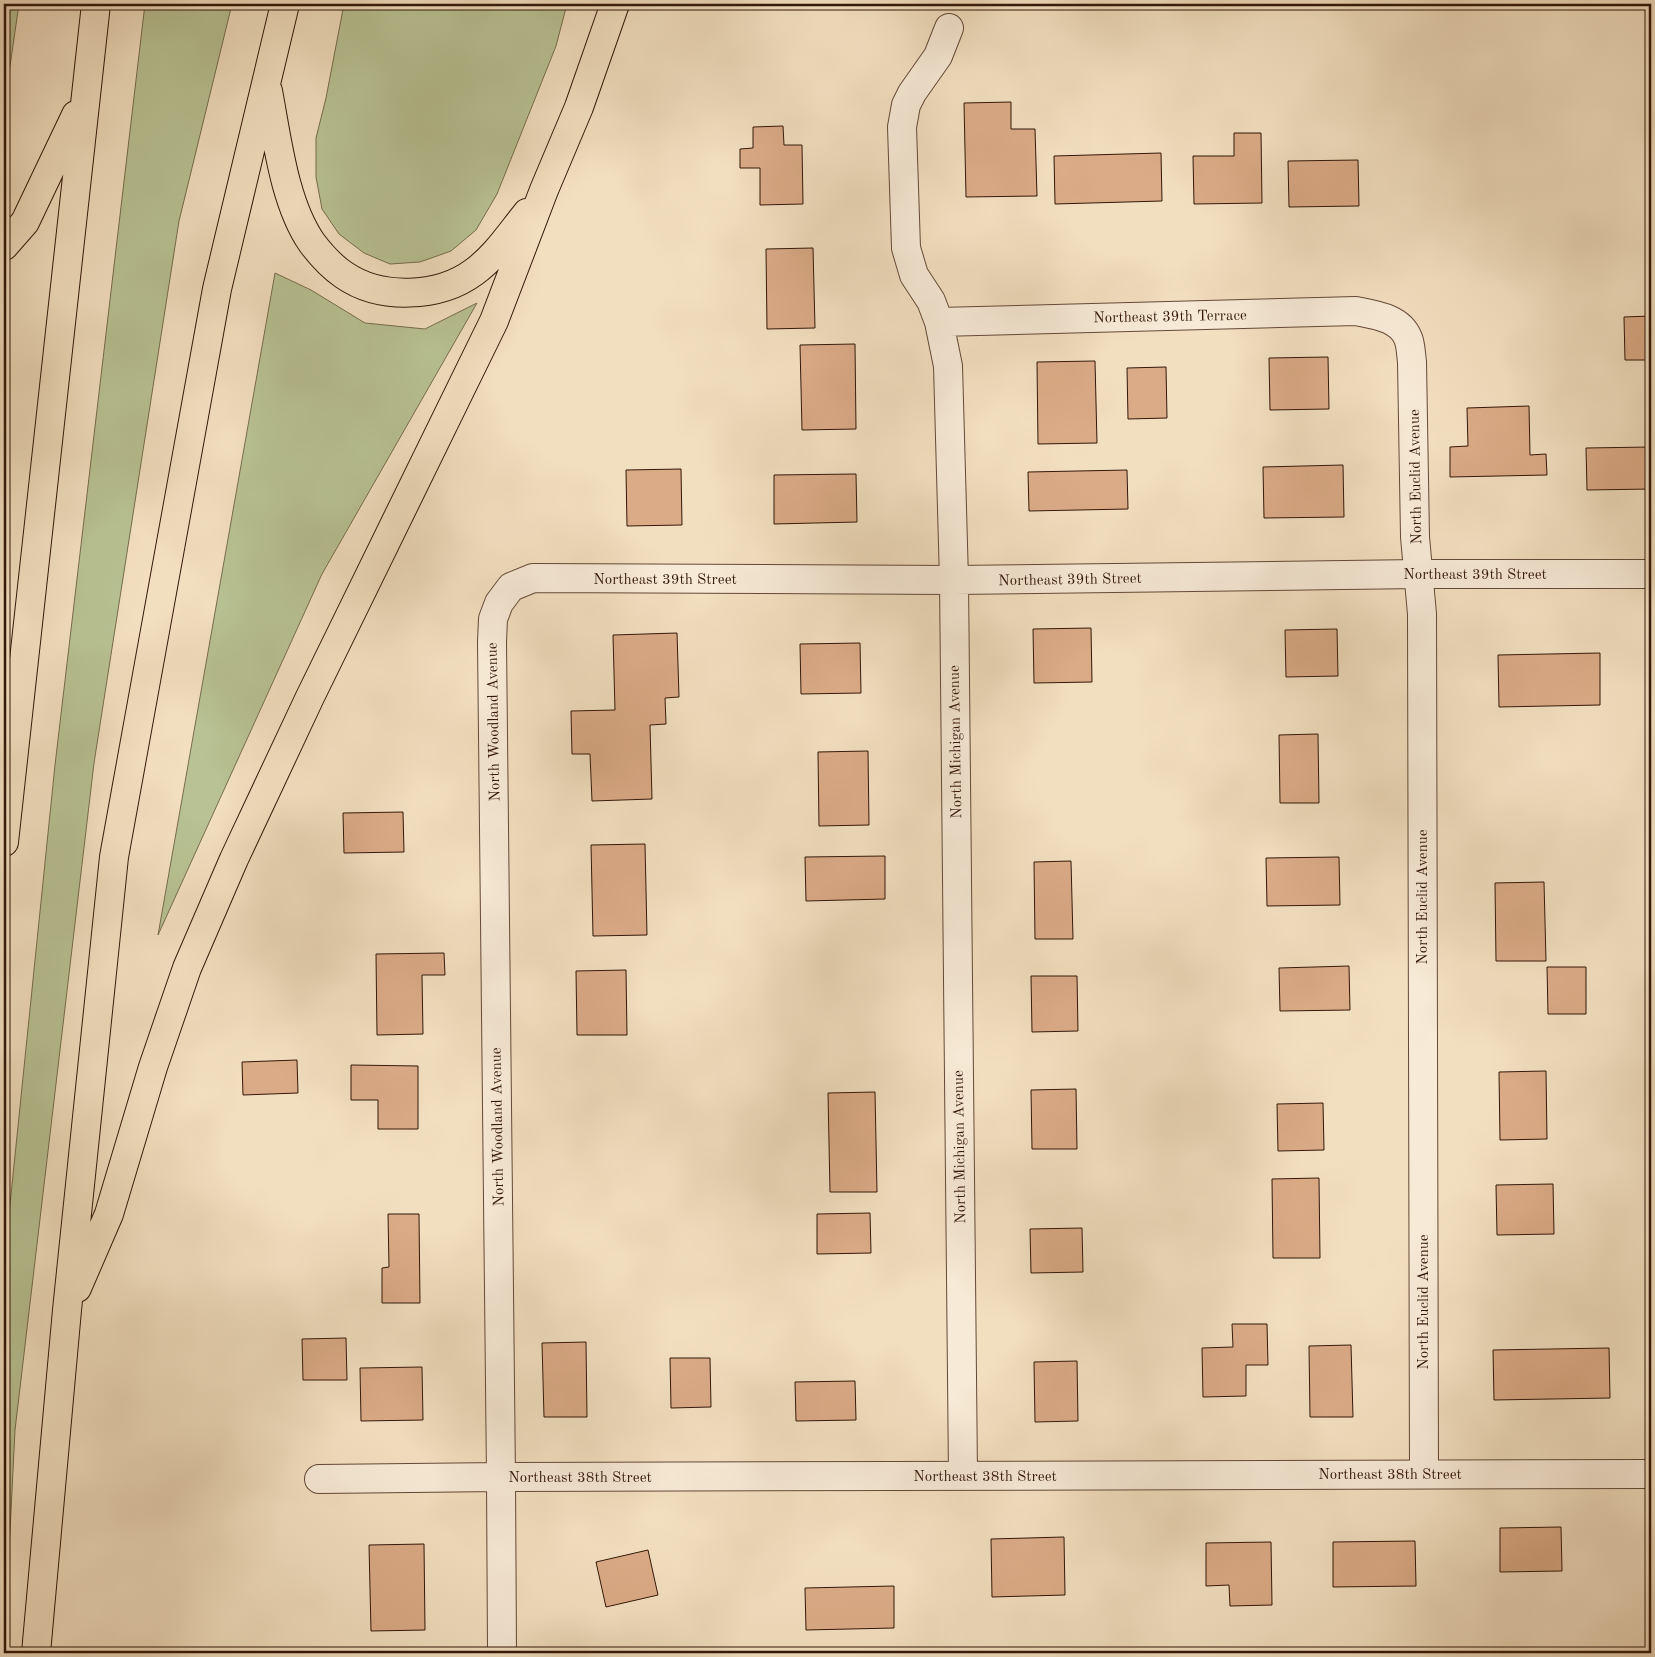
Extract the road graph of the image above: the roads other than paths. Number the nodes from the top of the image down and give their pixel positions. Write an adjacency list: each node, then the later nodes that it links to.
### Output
1 (96, 4): 6 (highway)
2 (284, 4): 5 (highway)
3 (615, 4): 7 (highway)
4 (949, 28): 9 (street, North Michigan Avenue)
5 (266, 78): 7 (highway); 16 (highway)
6 (85, 96): 8 (highway); 15 (highway)
7 (544, 190): 16 (highway)
8 (4, 246)
9 (939, 322): 10 (street, Northeast 39th Terrace); 13 (street, North Michigan Avenue)
10 (1399, 324): 11 (street, North Euclid Avenue)
11 (1419, 574): 12 (street, Northeast 39th Street); 13 (street, Northeast 39th Street); 17 (street, North Euclid Avenue)
12 (1651, 574)
13 (954, 580): 14 (street, Northeast 39th Street); 19 (street, North Michigan Avenue)
14 (499, 603): 20 (street, North Woodland Avenue)
15 (4, 842)
16 (67, 1310): 22 (highway)
17 (1424, 1474): 18 (street, Northeast 38th Street); 19 (street, Northeast 38th Street)
18 (1651, 1474)
19 (963, 1476): 20 (street, Northeast 38th Street)
20 (501, 1477): 21 (street, Northeast 38th Street); 23 (street, North Woodland Avenue)
21 (319, 1479)
22 (36, 1653)
23 (502, 1653)

